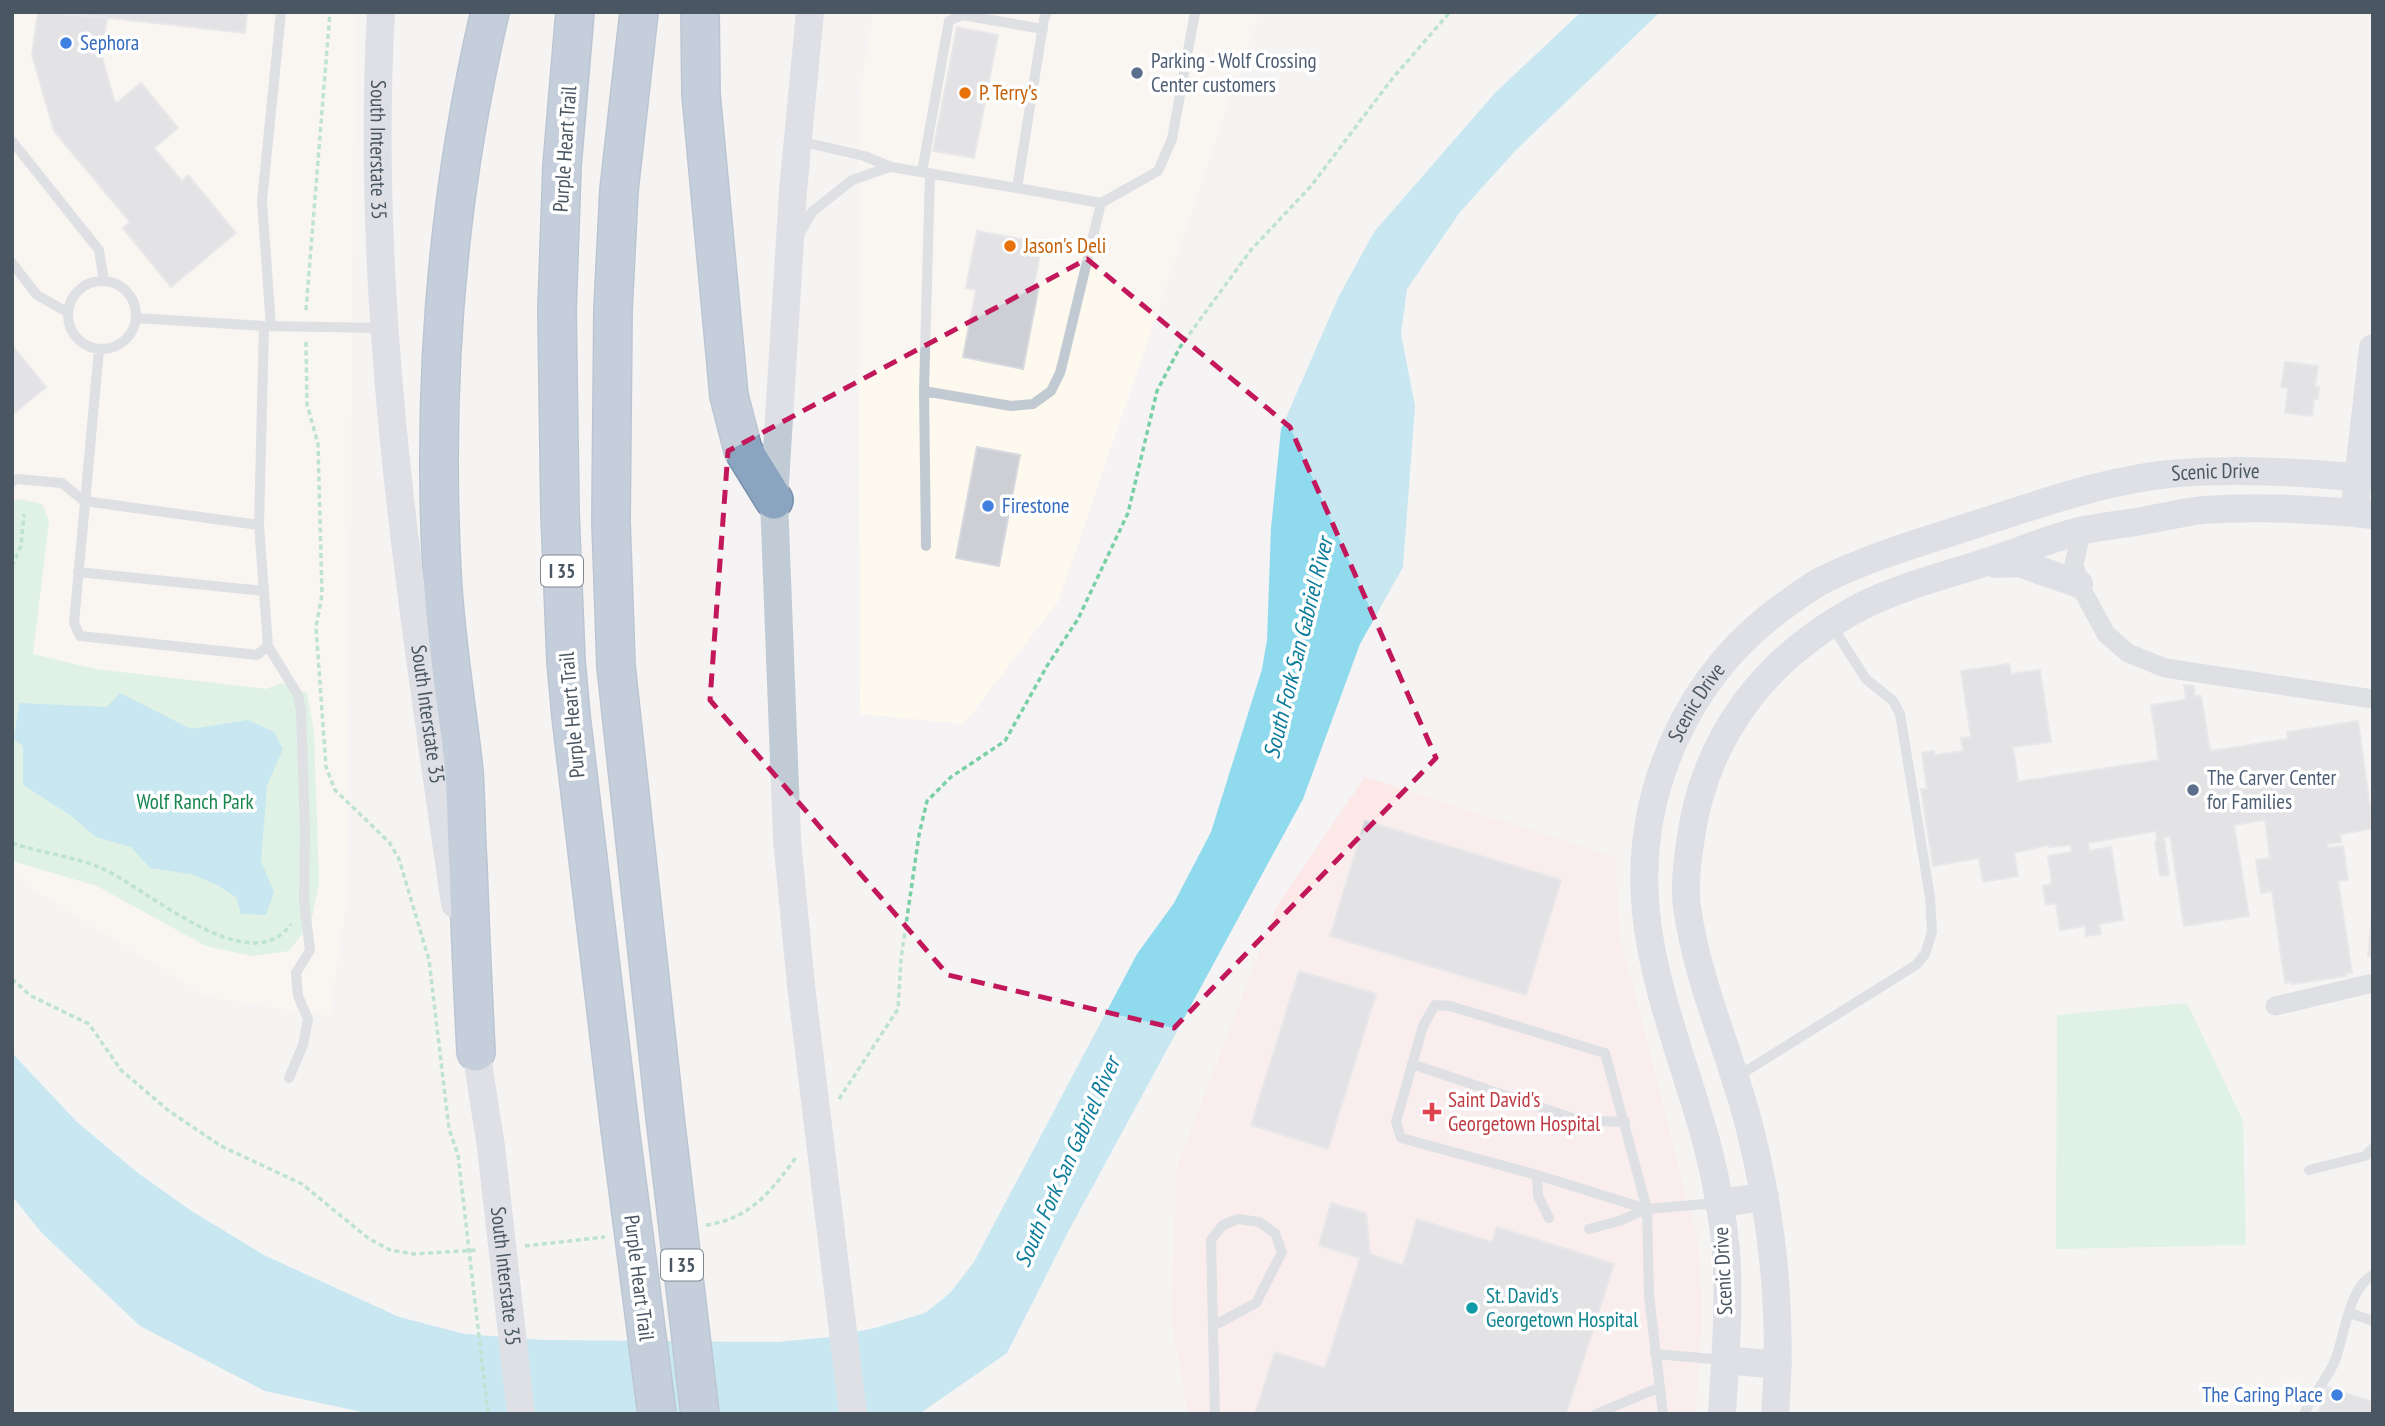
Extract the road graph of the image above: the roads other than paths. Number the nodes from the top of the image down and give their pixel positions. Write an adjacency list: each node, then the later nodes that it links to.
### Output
1 (281, 12): 22 (lane)
2 (381, 12): 23 (street, South Interstate 35)
3 (490, 12): 44 (highway)
4 (575, 12): 66 (highway, Purple Heart Trail / I 35, bridge)
5 (639, 12): 67 (highway, I 35, bridge)
6 (700, 12): 29 (highway)
7 (810, 12): 12 (street)
8 (1047, 12): 10 (lane)
9 (1195, 12): 16 (lane)
10 (1043, 29): 14 (lane); 15 (lane)
11 (12, 141): 19 (lane)
12 (797, 141): 13 (lane); 17 (street)
13 (891, 167): 14 (lane); 17 (lane)
14 (926, 173): 15 (lane); 26 (lane)
15 (1017, 188): 16 (lane)
16 (1101, 203): 26 (lane)
17 (789, 254): 29 (street)
18 (12, 263): 20 (lane)
19 (104, 281): 20 (lane); 21 (lane)
20 (67, 312): 25 (lane)
21 (136, 318): 22 (lane); 25 (lane)
22 (267, 326): 23 (lane); 32 (lane)
23 (385, 328): 44 (street, South Interstate 35)
24 (2373, 348): 27 (street, Scenic Drive)
25 (99, 349): 30 (lane)
26 (924, 391): 34 (lane)
27 (2366, 478): 31 (street, Scenic Drive); 53 (street, Scenic Drive)
28 (12, 482): 30 (lane)
29 (774, 500): 68 (street, bridge)
30 (84, 501): 32 (lane); 36 (lane)
31 (2364, 514): 33 (street, Scenic Drive)
32 (259, 524): 38 (lane)
33 (2082, 530): 35 (street, Scenic Drive); 37 (street)
34 (926, 546)
35 (1976, 565): 37 (street); 39 (street, Scenic Drive)
36 (78, 572): 38 (lane); 40 (lane)
37 (2079, 584): 41 (street)
38 (264, 591): 40 (lane)
39 (1831, 625): 47 (street, Scenic Drive); 47 (lane)
40 (268, 646): 46 (lane)
41 (2373, 699)
42 (2373, 983): 43 (street)
43 (2275, 1006)
44 (476, 1052): 65 (street, South Interstate 35, bridge)
45 (1412, 1064): 48 (lane); 48 (lane); 51 (lane)
46 (289, 1078)
47 (1735, 1078): 52 (street, Scenic Drive)
48 (1625, 1122): 54 (lane)
49 (2373, 1148): 50 (lane)
50 (2309, 1170)
51 (1537, 1175): 54 (lane); 55 (lane)
52 (1765, 1198): 53 (street); 63 (street, Scenic Drive)
53 (1718, 1203): 54 (lane); 62 (street, Scenic Drive)
54 (1647, 1209): 56 (lane); 61 (lane)
55 (1549, 1218)
56 (1589, 1228)
57 (2373, 1275): 58 (lane)
58 (2350, 1313): 59 (lane); 74 (lane)
59 (2373, 1321)
60 (1213, 1326): 60 (lane); 69 (lane)
61 (1655, 1354): 62 (lane); 64 (lane)
62 (1725, 1360): 63 (street); 72 (street, Scenic Drive)
63 (1778, 1365): 73 (street, Scenic Drive)
64 (1660, 1387): 70 (lane); 71 (lane)
65 (521, 1414)
66 (657, 1414)
67 (700, 1414)
68 (853, 1414)
69 (1215, 1414)
70 (1596, 1414)
71 (1663, 1414)
72 (1721, 1414)
73 (1775, 1414)
74 (2304, 1414)

